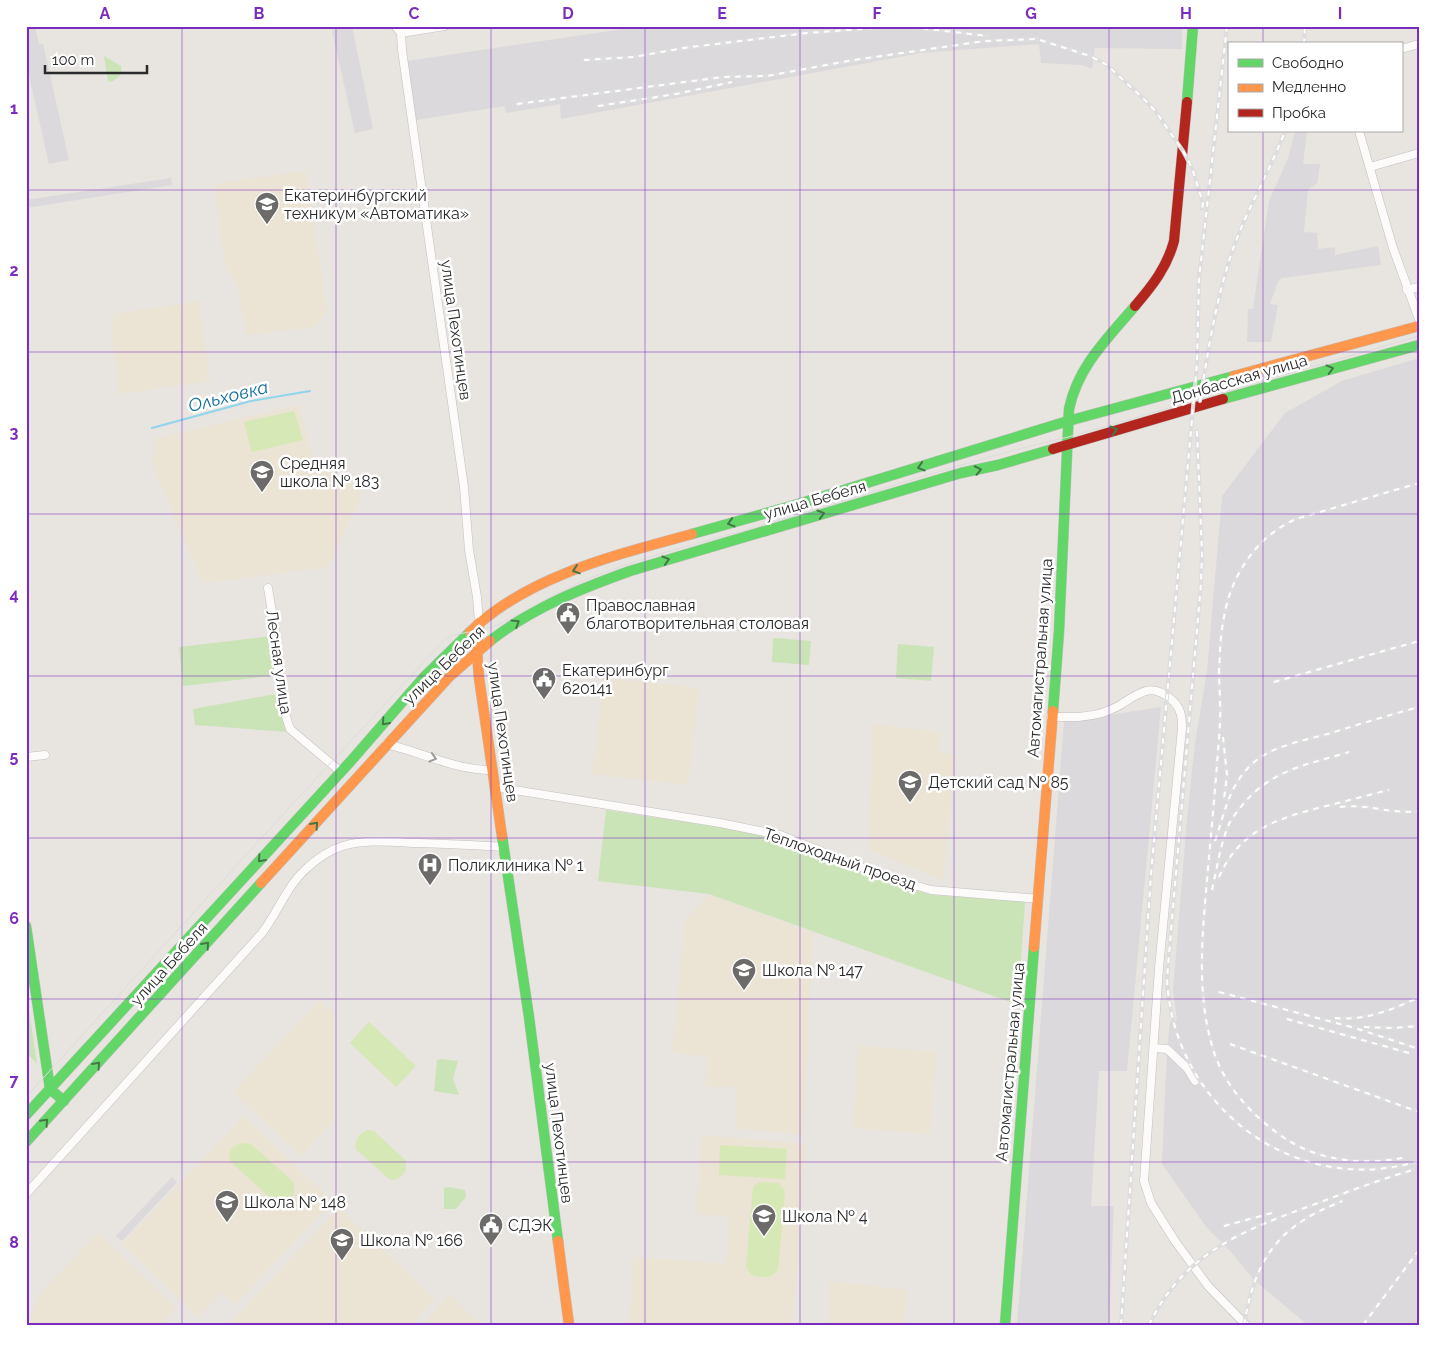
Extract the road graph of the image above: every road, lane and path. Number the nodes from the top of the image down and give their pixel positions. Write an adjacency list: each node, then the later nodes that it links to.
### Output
1 (395, 26): 4 (street)
2 (445, 26): 4 (street)
3 (1194, 26): 15 (main road, Автомагистральная улица)
4 (401, 33): 18 (street, улица Пехотинцев)
5 (1419, 44): 6 (street)
6 (1402, 49)
7 (1359, 132): 9 (street)
8 (1419, 153): 9 (street)
9 (1370, 167): 11 (street)
10 (1419, 287): 11 (street)
11 (1407, 290): 12 (street)
12 (1419, 319)
13 (1419, 326): 15 (main road, Донбасская улица)
14 (1419, 345): 16 (main road, Донбасская улица, one-way to 14)
15 (1068, 422): 16 (main road, Автомагистральная улица); 18 (main road, улица Бебеля, one-way to 18)
16 (1068, 444): 19 (main road, улица Бебеля, one-way to 16); 20 (main road, Автомагистральная улица)
17 (268, 588): 25 (street, Лесная улица)
18 (479, 623): 19 (main road, улица Пехотинцев); 25 (main road, улица Бебеля, one-way to 25)
19 (477, 652): 21 (main road, улица Бебеля); 24 (main road, улица Пехотинцев)
20 (1051, 717): 28 (main road, Автомагистральная улица); 30 (street)
21 (386, 744): 24 (street, one-way to 24); 33 (main road, улица Бебеля, one-way to 21)
22 (45, 755): 23 (street)
23 (26, 757)
24 (492, 770): 26 (main road, улица Пехотинцев)
25 (341, 772): 32 (main road, улица Бебеля, one-way to 32)
26 (495, 789): 27 (main road, улица Пехотинцев); 28 (street, Теплоходный проезд)
27 (504, 847): 36 (street); 37 (main road, улица Пехотинцев)
28 (1039, 899): 38 (main road, Автомагистральная улица)
29 (26, 926): 32 (main road)
30 (1154, 1048): 31 (street); 39 (street)
31 (1195, 1081)
32 (50, 1089): 33 (main road); 34 (main road, улица Бебеля)
33 (64, 1101): 35 (main road, улица Бебеля, one-way to 33)
34 (26, 1115)
35 (26, 1142)
36 (26, 1194)
37 (570, 1325)
38 (1005, 1325)
39 (1246, 1325)

